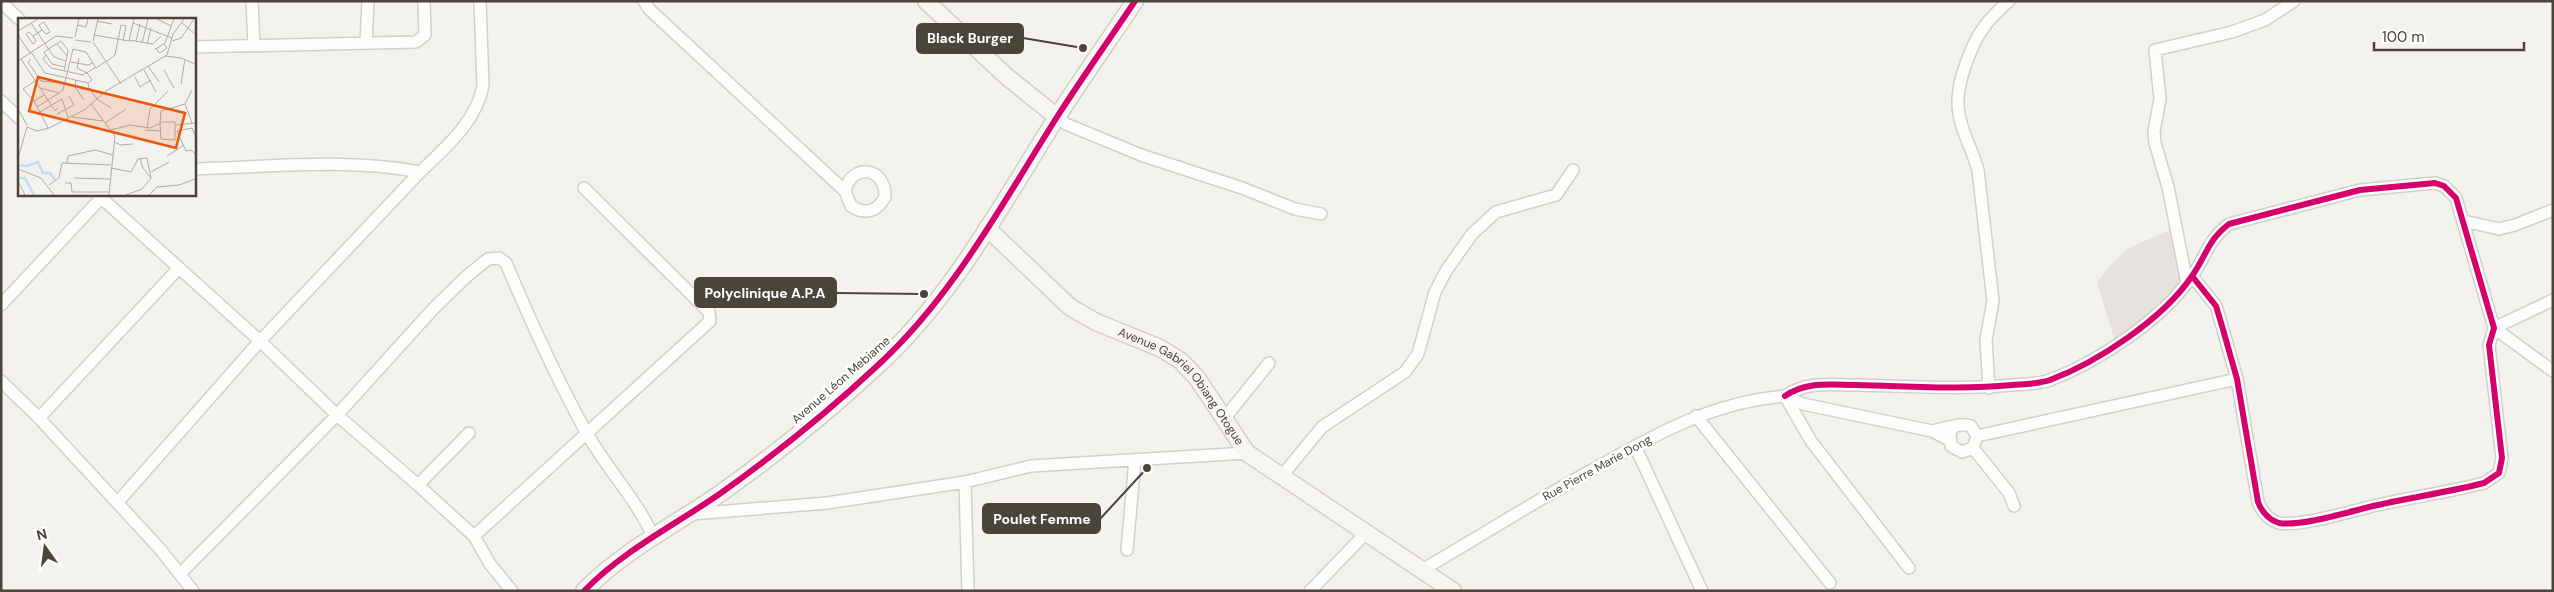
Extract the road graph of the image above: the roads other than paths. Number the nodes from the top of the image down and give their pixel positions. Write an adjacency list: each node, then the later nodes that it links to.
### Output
1 (252, 1): 13 (street)
2 (368, 1): 12 (street)
3 (424, 1): 12 (street)
4 (480, 1): 20 (street)
5 (644, 1): 22 (street)
6 (926, 1): 17 (street)
7 (1135, 1): 17 (street, Avenue Léon Mebiame)
8 (2008, 1): 38 (street)
9 (2294, 1): 29 (street)
10 (1, 2): 11 (street)
11 (18, 18)
12 (366, 42): 13 (street)
13 (254, 45): 14 (street)
14 (195, 47)
15 (1, 101): 16 (street)
16 (18, 117)
17 (1057, 117): 25 (street); 27 (street, Avenue Léon Mebiame)
18 (195, 169): 20 (street)
19 (1573, 170): 54 (street)
20 (420, 172): 33 (street)
21 (584, 188): 46 (street)
22 (845, 191)
23 (99, 196): 28 (street); 31 (street)
24 (2553, 210): 26 (street)
25 (1321, 214)
26 (2464, 221): 29 (street); 32 (street)
27 (987, 228): 43 (street, Avenue Gabriel Obiang Otogue); 59 (street, Avenue Léon Mebiame)
28 (178, 269): 33 (street); 42 (street)
29 (2189, 280): 36 (street); 38 (street)
30 (2553, 300): 32 (street)
31 (1, 305)
32 (2494, 328): 35 (street); 36 (street)
33 (260, 341): 40 (street); 57 (street)
34 (1269, 364): 43 (street)
35 (2553, 371)
36 (2237, 379): 48 (street)
37 (1, 381): 42 (street)
38 (1989, 388): 39 (street)
39 (1784, 396): 41 (street, Rue Pierre Marie Dong); 45 (street); 64 (street)
40 (337, 415): 46 (street); 56 (street); 66 (street)
41 (1696, 416): 50 (street, Rue Pierre Marie Dong); 67 (street)
42 (39, 418): 57 (street)
43 (1224, 419): 52 (street, Avenue Gabriel Obiang Otogue)
44 (1953, 428): 45 (street); 48 (street); 49 (street)
45 (1932, 431): 49 (street)
46 (586, 432): 61 (street); 62 (street)
47 (469, 433): 56 (street)
48 (1977, 436): 51 (street)
49 (1949, 440): 51 (street)
50 (1635, 446): 65 (street, Rue Pierre Marie Dong); 74 (street)
51 (1973, 448): 58 (street)
52 (1247, 453): 53 (street); 54 (street, Avenue Gabriel Obiang Otogue)
53 (1135, 460): 55 (street); 63 (street)
54 (1280, 477): 60 (street, Avenue Gabriel Obiang Otogue)
55 (965, 482): 59 (street); 71 (street)
56 (418, 485): 61 (street)
57 (117, 503): 66 (street)
58 (2014, 506)
59 (690, 514): 62 (street, Avenue Léon Mebiame)
60 (1367, 532): 65 (street, Avenue Gabriel Obiang Otogue); 72 (street)
61 (474, 536): 69 (street)
62 (653, 536): 70 (street, Avenue Léon Mebiame)
63 (1127, 550)
64 (1909, 568)
65 (1422, 570): 73 (street, Avenue Gabriel Obiang Otogue)
66 (180, 574): 68 (street)
67 (1830, 583)
68 (193, 591)
69 (512, 591)
70 (584, 591)
71 (968, 591)
72 (1310, 591)
73 (1453, 591)
74 (1702, 591)

